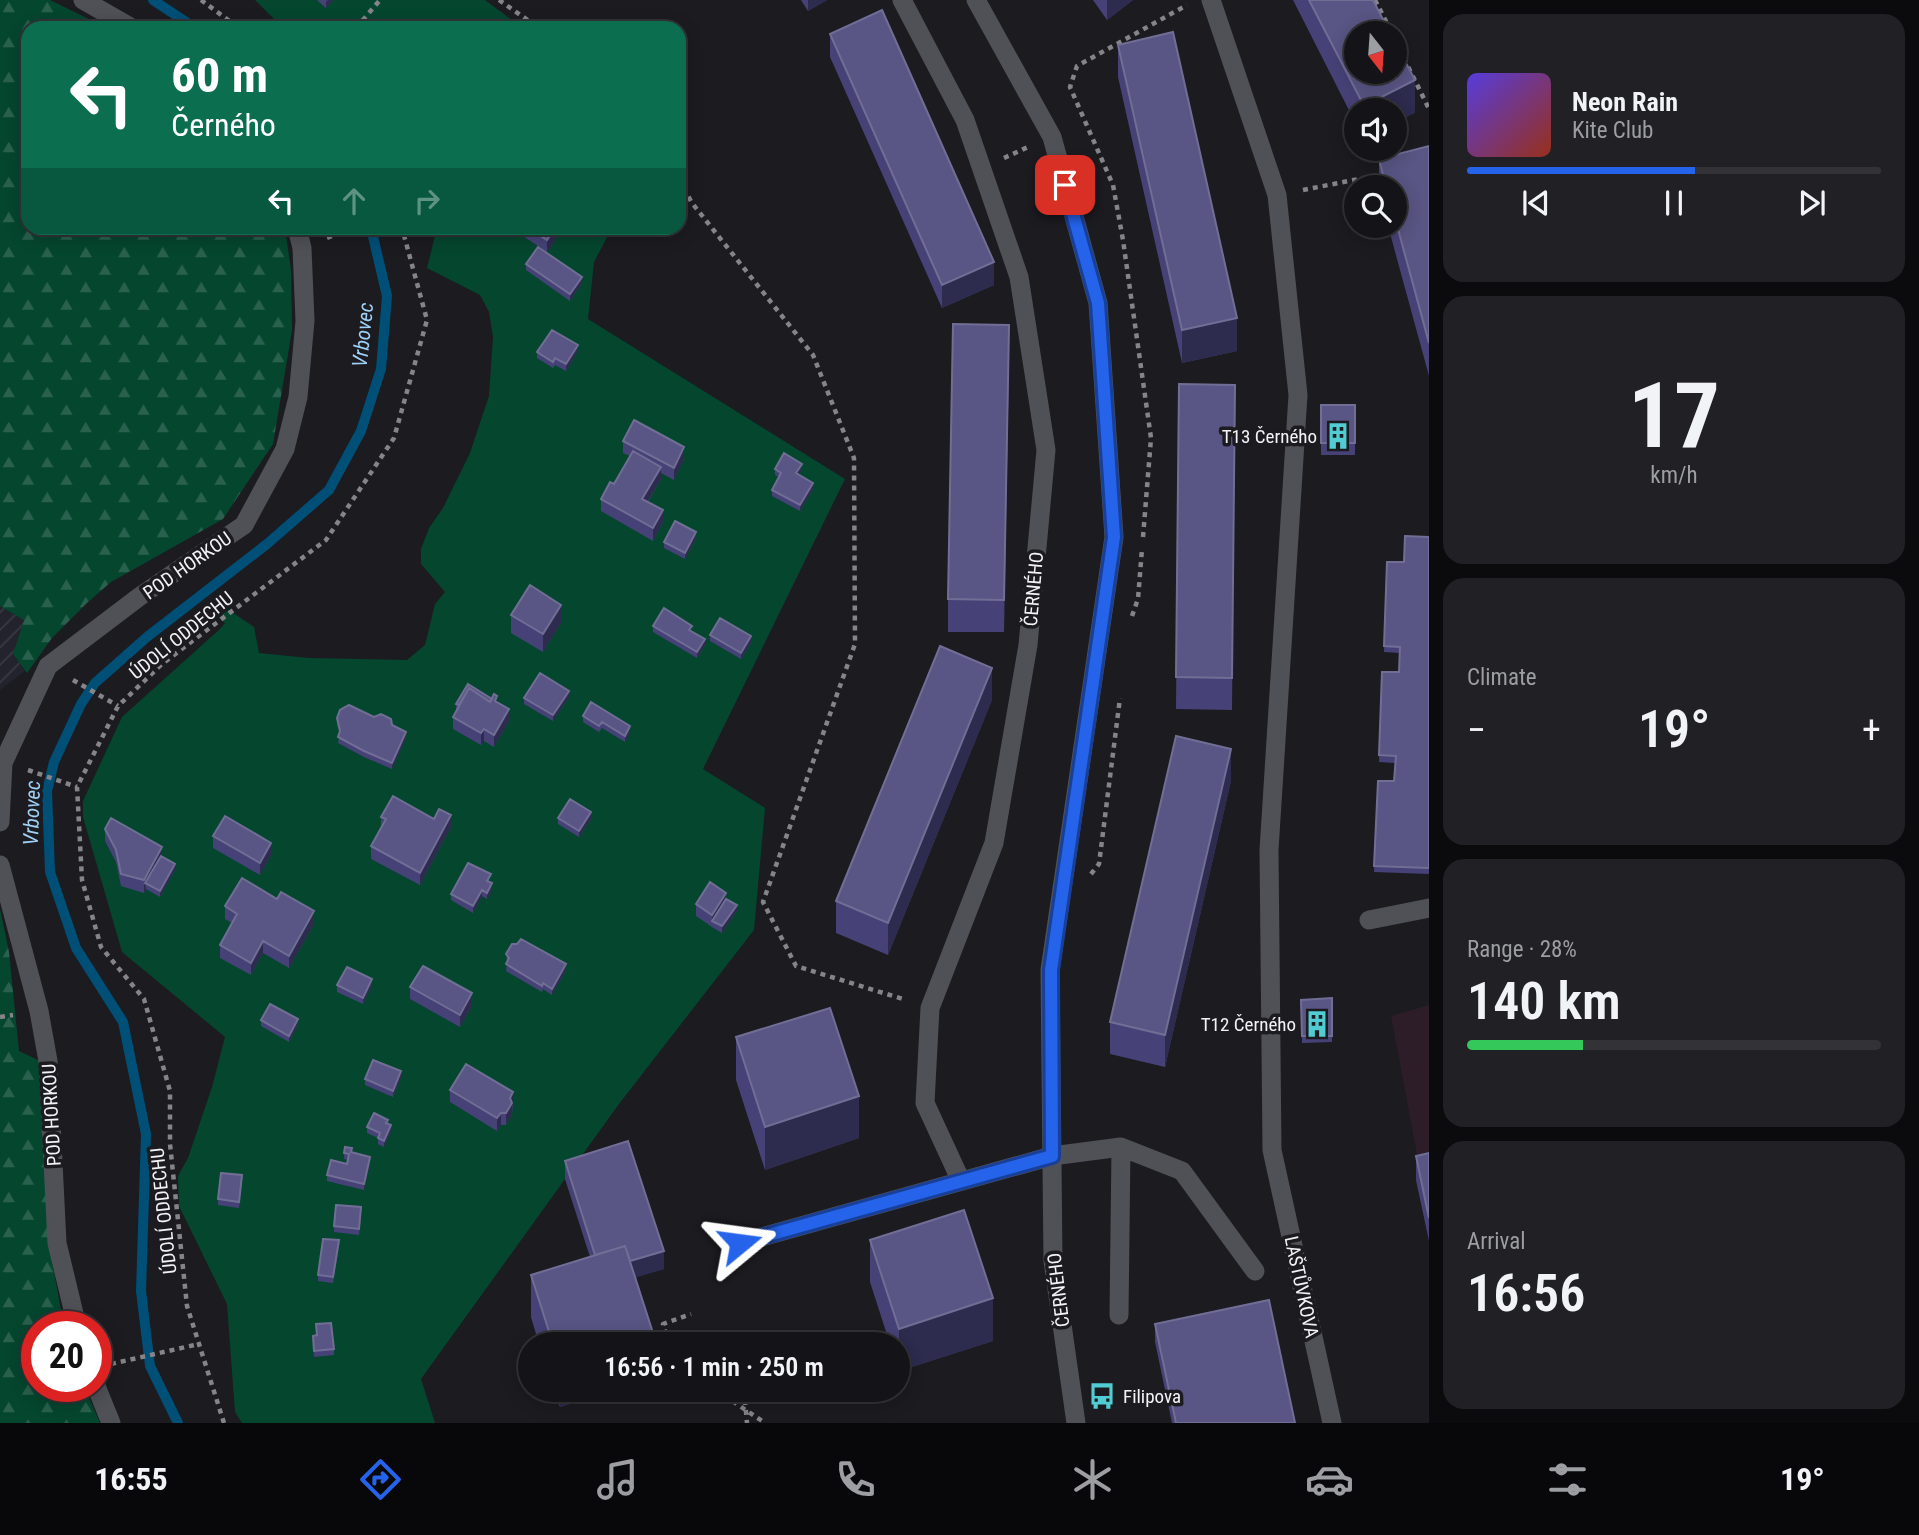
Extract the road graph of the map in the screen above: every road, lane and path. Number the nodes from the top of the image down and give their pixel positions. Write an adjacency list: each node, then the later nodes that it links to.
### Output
1 (83, 0): 9 (street)
2 (201, 0): 10 (path)
3 (380, 0): 11 (path)
4 (499, 0): 12 (path)
5 (902, 0): 17 (street, ČERNÉHO)
6 (976, 0): 16 (street, ČERNÉHO)
7 (1211, 0): 20 (street)
8 (1375, 0): 13 (path)
9 (120, 21)
10 (230, 21)
11 (362, 21)
12 (529, 21)
13 (1386, 21)
14 (1407, 64): 15 (path)
15 (1429, 109)
16 (1052, 137): 17 (path); 35 (street, ČERNÉHO)
17 (981, 167): 33 (street, ČERNÉHO)
18 (1392, 172): 20 (path)
19 (686, 192): 33 (path)
20 (1277, 195): 54 (street, LAŠTŮVKOVA)
21 (298, 235): 29 (street, POD HORKOU)
22 (334, 235): 24 (path)
23 (404, 235): 26 (path, ÚDOLÍ ODDECHU)
24 (329, 237)
25 (74, 681): 26 (path)
26 (118, 706): 28 (path, ÚDOLÍ ODDECHU)
27 (29, 771): 28 (path)
28 (77, 787): 43 (path, ÚDOLÍ ODDECHU)
29 (0, 822)
30 (0, 865): 39 (street, POD HORKOU)
31 (1429, 908): 32 (street)
32 (1369, 920)
33 (930, 1007): 36 (street, ČERNÉHO)
34 (1121, 1147): 35 (street); 38 (street); 41 (street)
35 (1052, 1156): 36 (street); 53 (street, ČERNÉHO)
36 (961, 1181): 37 (street)
37 (740, 1243)
38 (1255, 1271)
39 (73, 1311)
40 (691, 1314): 42 (path)
41 (1119, 1315)
42 (665, 1332)
43 (199, 1344): 44 (path); 50 (path, ÚDOLÍ ODDECHU)
44 (129, 1359)
45 (102, 1402): 49 (street)
46 (733, 1402): 48 (path)
47 (745, 1402): 48 (path)
48 (746, 1411): 51 (path); 52 (path)
49 (111, 1423)
50 (224, 1423)
51 (747, 1423)
52 (765, 1423)
53 (1076, 1423)
54 (1332, 1423)

